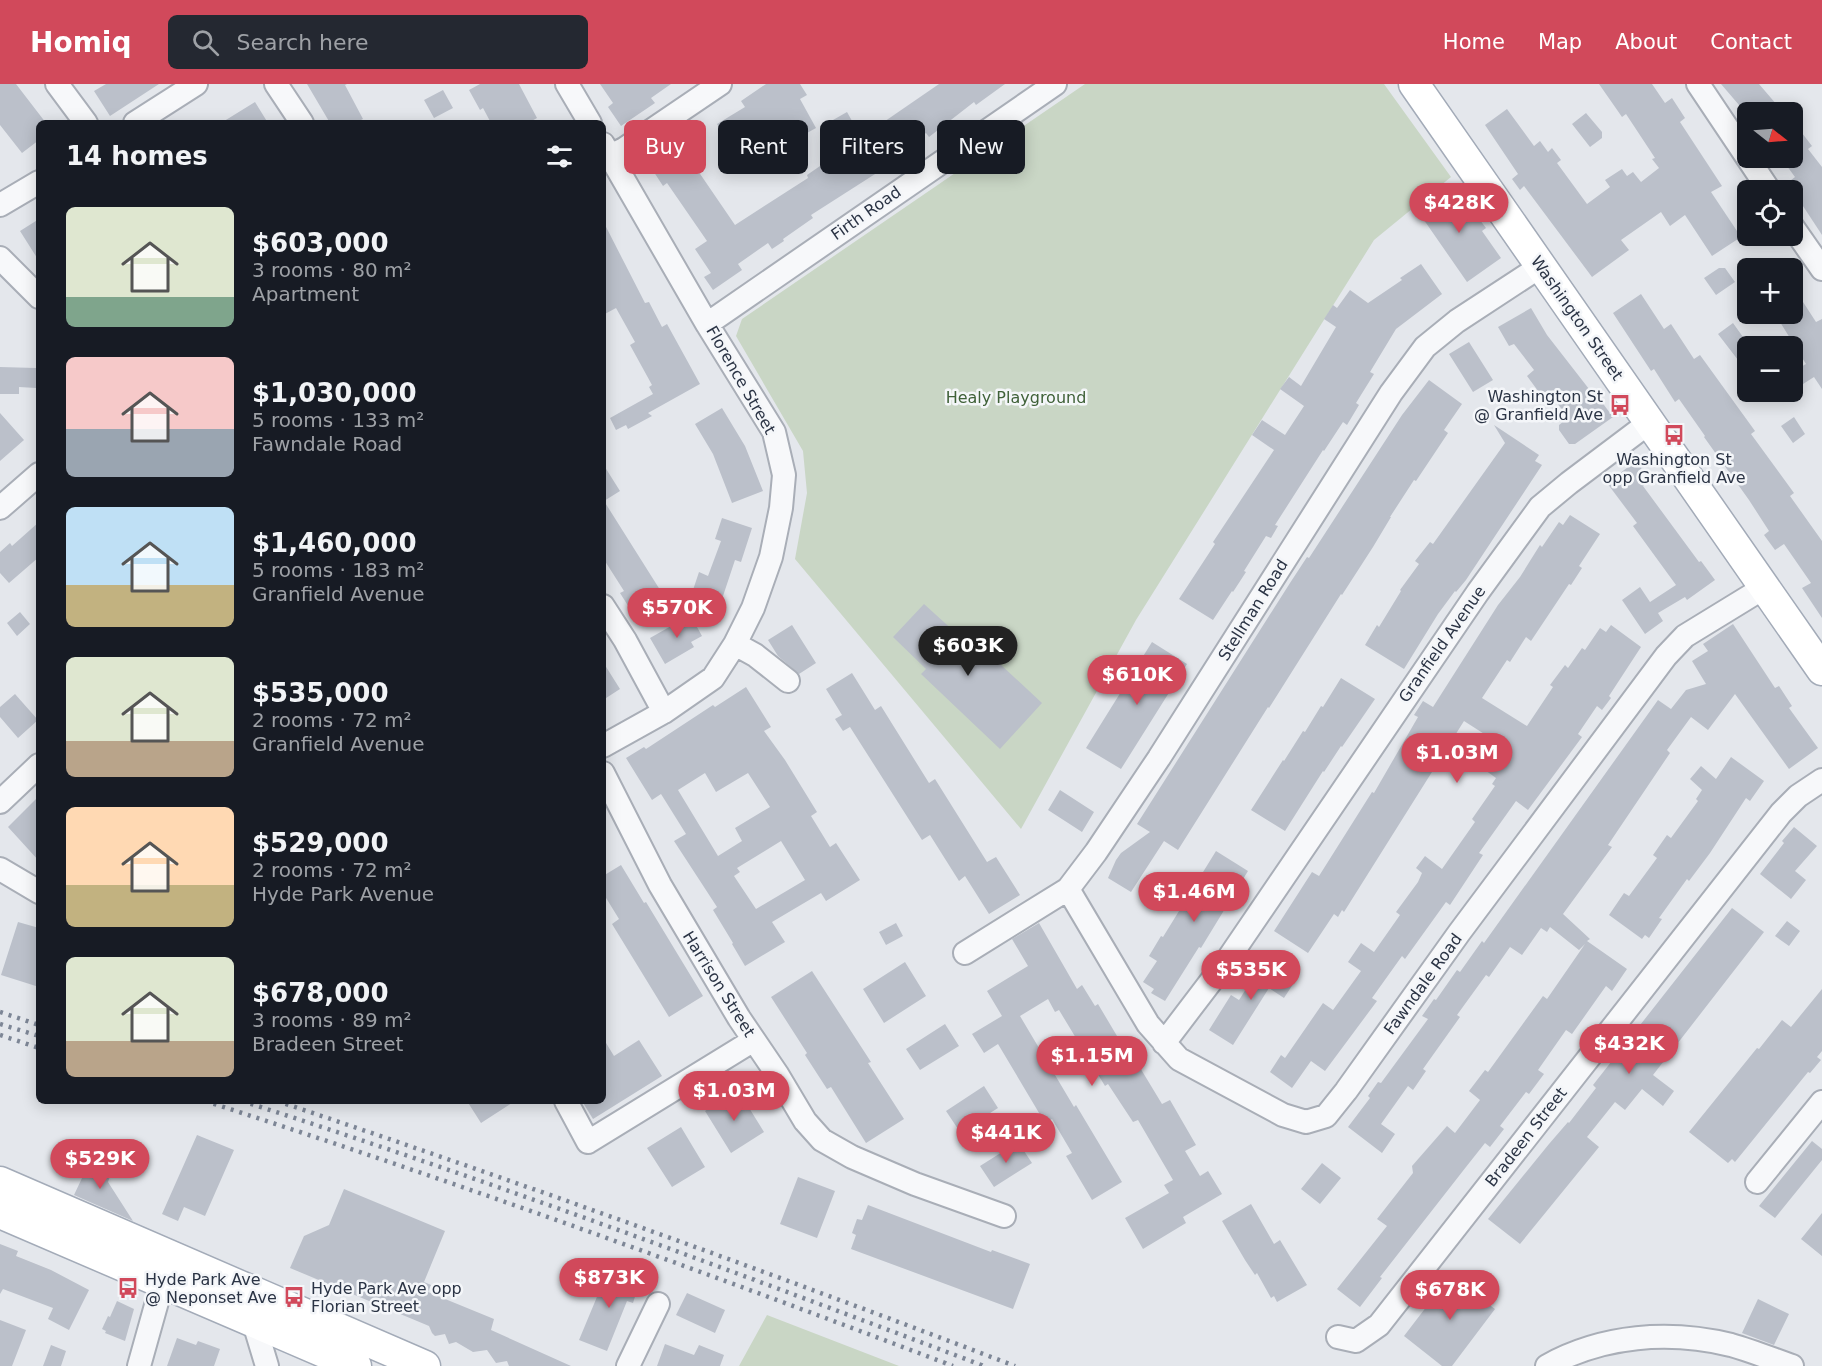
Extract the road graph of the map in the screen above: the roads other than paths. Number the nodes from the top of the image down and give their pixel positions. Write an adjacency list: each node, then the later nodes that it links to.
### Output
1 (57, 84): 9 (street)
2 (196, 84): 10 (street)
3 (276, 84): 11 (street)
4 (567, 84): 12 (street)
5 (720, 84): 13 (street)
6 (1054, 84): 22 (street, Firth Road)
7 (1414, 84): 19 (main road, Washington Street)
8 (1698, 84): 14 (street)
9 (84, 120)
10 (140, 120)
11 (300, 120)
12 (588, 120)
13 (607, 150): 22 (street, Florence Street)
14 (1762, 180)
15 (36, 184): 16 (street)
16 (0, 205)
17 (1803, 242): 20 (street)
18 (0, 258): 21 (street)
19 (1541, 266): 23 (main road, Washington Street); 38 (street, Stellman Road)
20 (1822, 269)
21 (36, 294)
22 (707, 324): 28 (street, Florence Street)
23 (1650, 422): 26 (main road, Washington Street); 42 (street, Granfield Avenue)
24 (36, 477): 25 (street)
25 (0, 508)
26 (1765, 587): 29 (main road, Washington Street); 42 (street, Fawndale Road)
27 (606, 611): 31 (street)
28 (735, 645): 30 (street); 31 (street, Florence Street)
29 (1822, 670)
30 (788, 681)
31 (664, 712): 32 (street, Florence Street)
32 (606, 744)
33 (36, 768): 36 (street)
34 (606, 779): 41 (street, Harrison Street)
35 (1822, 780): 52 (street, Bradeen Street)
36 (0, 802)
37 (0, 868): 39 (street)
38 (1068, 889): 40 (street, Stellman Road); 42 (street, Fawndale Road)
39 (36, 890)
40 (966, 953)
41 (754, 1040): 44 (street); 48 (street, Harrison Street)
42 (1164, 1043)
43 (1822, 1102): 46 (street)
44 (568, 1104)
45 (0, 1182): 53 (main road)
46 (1757, 1182)
47 (0, 1213): 49 (main road)
48 (1004, 1216)
49 (162, 1284): 51 (main road); 54 (street)
50 (658, 1304): 57 (street)
51 (254, 1323): 53 (main road); 55 (street)
52 (1338, 1337)
53 (362, 1358): 56 (main road)
54 (139, 1366)
55 (267, 1366)
56 (425, 1366)
57 (628, 1366)
58 (1547, 1366): 59 (street)
59 (1792, 1366)

